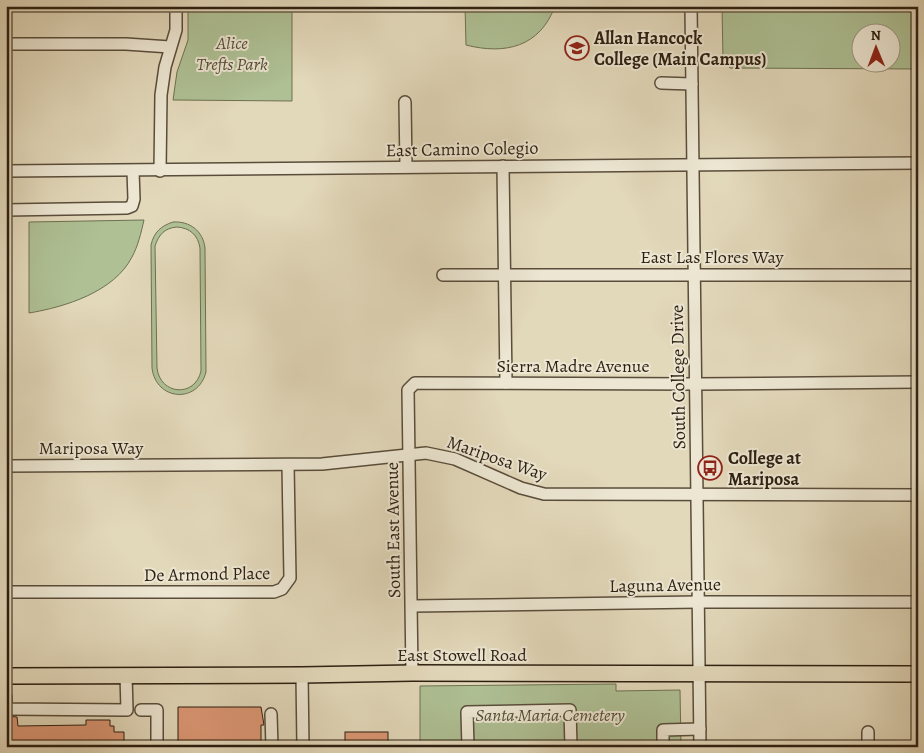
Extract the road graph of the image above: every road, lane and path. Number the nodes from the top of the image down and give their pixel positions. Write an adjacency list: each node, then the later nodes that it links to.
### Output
1 (176, 6): 4 (street)
2 (691, 6): 6 (street, South College Drive)
3 (6, 44): 4 (street)
4 (170, 47): 14 (street)
5 (660, 83): 6 (street)
6 (692, 84): 10 (street, South College Drive)
7 (405, 102): 11 (street)
8 (918, 163): 10 (street, East Camino Colegio)
9 (503, 166): 10 (street, East Camino Colegio); 11 (street, East Camino Colegio); 16 (street)
10 (693, 166): 17 (street, South College Drive)
11 (406, 167): 14 (street, East Camino Colegio)
12 (6, 171): 13 (street, East Camino Colegio)
13 (133, 171): 14 (street, East Camino Colegio); 15 (street)
14 (160, 171)
15 (6, 210)
16 (506, 274): 17 (street, East Las Flores Way); 18 (street, East Las Flores Way); 21 (street)
17 (694, 274): 19 (street, East Las Flores Way); 22 (street, South College Drive)
18 (444, 275)
19 (918, 275)
20 (918, 382): 22 (street, Sierra Madre Avenue)
21 (506, 383): 22 (street, Sierra Madre Avenue); 23 (street, Sierra Madre Avenue)
22 (696, 384): 27 (street, South College Drive)
23 (409, 387): 24 (street, South East Avenue)
24 (409, 454): 25 (street, Mariposa Way); 27 (street, Mariposa Way); 32 (street, South East Avenue)
25 (288, 465): 26 (street, Mariposa Way); 29 (street, De Armond Place)
26 (6, 466)
27 (697, 494): 28 (street, Mariposa Way); 30 (street, South College Drive)
28 (918, 495)
29 (6, 592)
30 (698, 602): 31 (street, Laguna Avenue); 32 (street, Laguna Avenue); 34 (street, South College Drive)
31 (918, 602)
32 (412, 606): 33 (street, South East Avenue)
33 (412, 673): 34 (main road, East Stowell Road); 36 (main road, East Stowell Road)
34 (699, 674): 35 (main road, East Stowell Road); 42 (street, South College Drive)
35 (918, 674)
36 (302, 675): 38 (main road, East Stowell Road); 46 (street)
37 (6, 676): 38 (main road, East Stowell Road)
38 (126, 676): 39 (street)
39 (6, 696)
40 (142, 710): 44 (street)
41 (271, 714): 45 (street)
42 (700, 729): 49 (street); 50 (street, South College Drive)
43 (868, 732): 51 (street)
44 (157, 747)
45 (272, 747)
46 (303, 747)
47 (468, 747): 48 (street)
48 (571, 747)
49 (663, 747)
50 (700, 747)
51 (868, 747)

